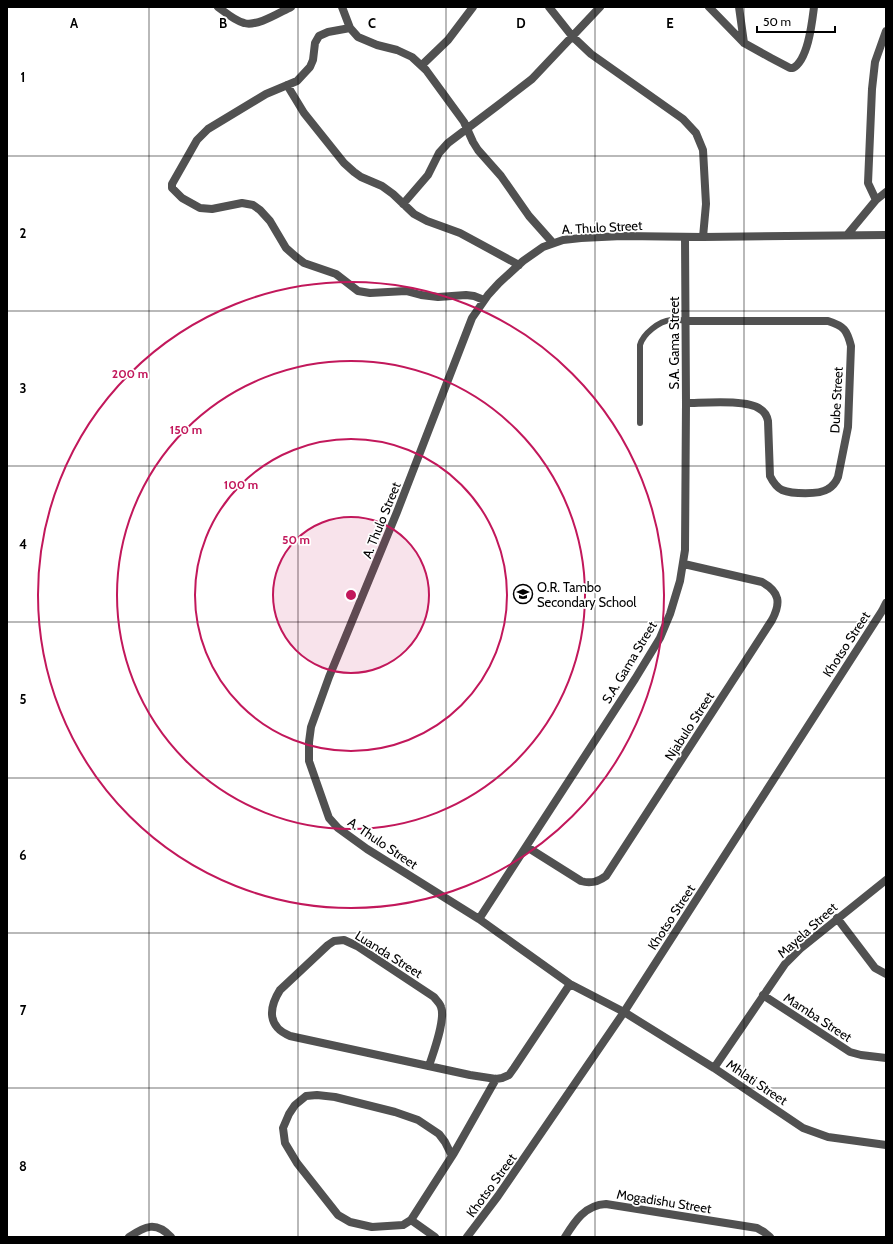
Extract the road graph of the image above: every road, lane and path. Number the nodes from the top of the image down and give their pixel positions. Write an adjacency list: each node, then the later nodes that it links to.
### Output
1 (218, 7): 2 (street)
2 (291, 7)
3 (342, 7): 10 (street)
4 (473, 7): 14 (street)
5 (549, 7): 12 (street)
6 (600, 7): 12 (street)
7 (709, 7): 13 (street)
8 (739, 7): 13 (street)
9 (814, 7): 13 (street)
10 (350, 28): 14 (street); 15 (street)
11 (886, 31): 18 (street)
12 (572, 36): 16 (street); 23 (street)
13 (744, 43)
14 (422, 66): 16 (street)
15 (288, 85): 19 (street); 26 (street)
16 (467, 128): 19 (street); 24 (street)
17 (886, 192): 18 (street)
18 (876, 200): 20 (street)
19 (403, 204): 25 (street)
20 (847, 235): 21 (street, A. Thulo Street); 23 (street, A. Thulo Street)
21 (886, 235)
22 (686, 237): 23 (street, A. Thulo Street); 24 (street, A. Thulo Street); 27 (street, S.A. Gama Street)
23 (703, 237)
24 (553, 243): 25 (street, A. Thulo Street)
25 (519, 265): 26 (street, A. Thulo Street)
26 (484, 300): 35 (street, A. Thulo Street)
27 (686, 321): 28 (street, S.A. Gama Street); 28 (street, Dube Street); 29 (lane)
28 (686, 403): 30 (street, S.A. Gama Street)
29 (640, 423)
30 (684, 564): 32 (street, S.A. Gama Street); 32 (street, Njabulo Street)
31 (886, 603): 39 (street, Khotso Street)
32 (527, 847): 35 (street, S.A. Gama Street)
33 (886, 880): 34 (street, Mayela Street)
34 (838, 918): 36 (street); 38 (street, Mayela Street)
35 (479, 919): 37 (street, A. Thulo Street)
36 (886, 974)
37 (570, 984): 39 (street, A. Thulo Street); 43 (street)
38 (763, 995): 40 (street, Mamba Street); 42 (street, Mayela Street)
39 (624, 1012): 42 (street, Mhlati Street); 50 (street, Khotso Street)
40 (886, 1058)
41 (429, 1066): 41 (street, Luanda Street); 43 (street, Luanda Street)
42 (714, 1068): 44 (street, Mhlati Street)
43 (496, 1079): 45 (street)
44 (886, 1145)
45 (452, 1156): 46 (street); 46 (street)
46 (411, 1220): 49 (street)
47 (130, 1237): 48 (street)
48 (171, 1237)
49 (435, 1237)
50 (467, 1237)
51 (565, 1237): 52 (street, Mogadishu Street)
52 (770, 1237)

